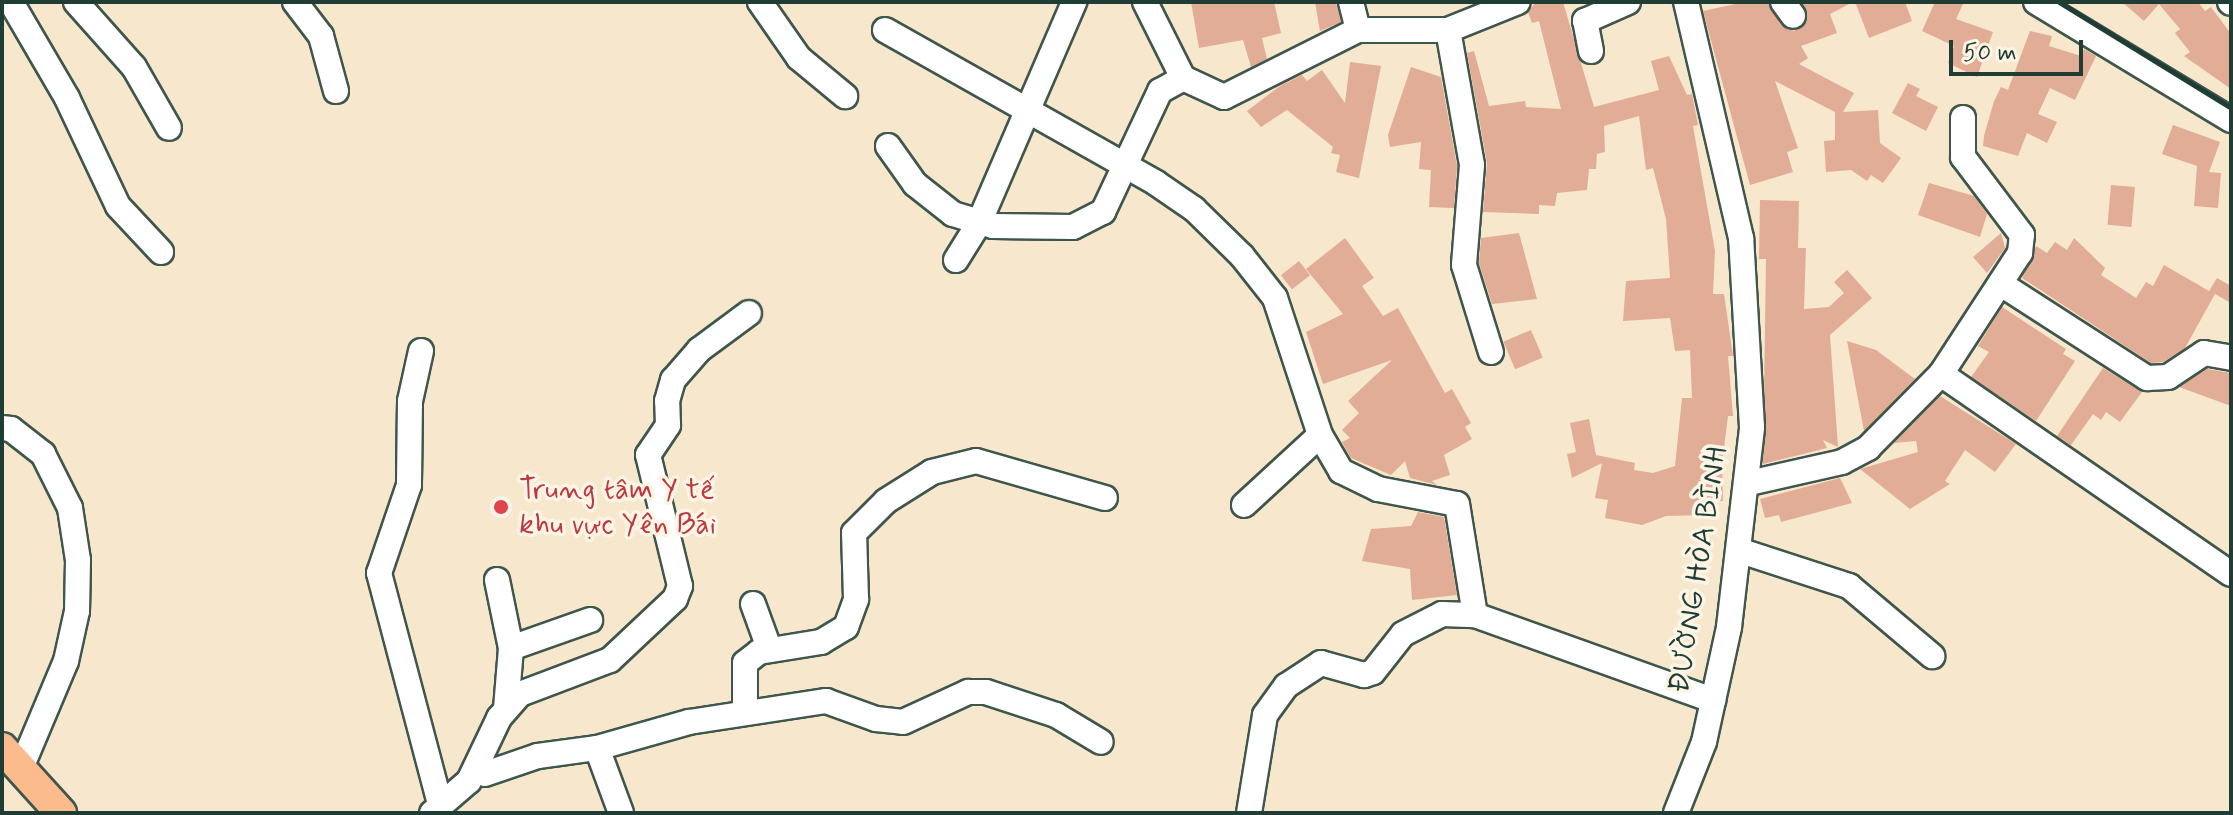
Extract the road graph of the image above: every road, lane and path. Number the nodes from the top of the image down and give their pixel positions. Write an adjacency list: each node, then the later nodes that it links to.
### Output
1 (11, 2): 26 (street)
2 (76, 2): 22 (street)
3 (295, 2): 17 (street)
4 (760, 2): 18 (street)
5 (1074, 2): 19 (street)
6 (1145, 2): 16 (street)
7 (1351, 2): 13 (street)
8 (1518, 2): 14 (street)
9 (1628, 2): 15 (street)
10 (2036, 2): 21 (street)
11 (1692, 3): 36 (street, ĐƯỜNG HÒA BÌNH)
12 (885, 30): 19 (street)
13 (1358, 30): 14 (street); 16 (street)
14 (1448, 30): 31 (street)
15 (1591, 51)
16 (1183, 78): 24 (street)
17 (336, 91)
18 (845, 96)
19 (1027, 110): 24 (street); 25 (street)
20 (1963, 118): 28 (street)
21 (2231, 120)
22 (169, 128)
23 (888, 146): 25 (street)
24 (1127, 167): 25 (street); 35 (street)
25 (979, 223): 27 (street)
26 (161, 252)
27 (956, 260)
28 (2001, 284): 32 (street); 33 (street)
29 (749, 313): 49 (street)
30 (421, 351): 55 (street)
31 (1491, 352)
32 (2231, 358)
33 (1941, 374): 36 (street); 40 (street)
34 (2, 428): 53 (street)
35 (1320, 435): 38 (street); 43 (street)
36 (1749, 483): 39 (street, ĐƯỜNG HÒA BÌNH)
37 (1105, 498): 46 (street)
38 (1244, 505)
39 (1741, 551): 47 (street); 48 (street, ĐƯỜNG HÒA BÌNH)
40 (2231, 574)
41 (497, 580): 45 (street)
42 (753, 604): 46 (street)
43 (1475, 615): 48 (street); 58 (street)
44 (590, 620): 45 (street)
45 (511, 648): 49 (street)
46 (769, 648): 50 (street)
47 (1932, 656)
48 (1713, 700): 59 (street, ĐƯỜNG HÒA BÌNH)
49 (506, 709): 54 (street)
50 (745, 711): 51 (street); 52 (street)
51 (1101, 742)
52 (597, 748): 54 (street); 57 (street)
53 (11, 758): 56 (main road)
54 (479, 762): 55 (street)
55 (447, 807)
56 (51, 810)
57 (621, 813)
58 (1249, 813)
59 (1676, 813)

